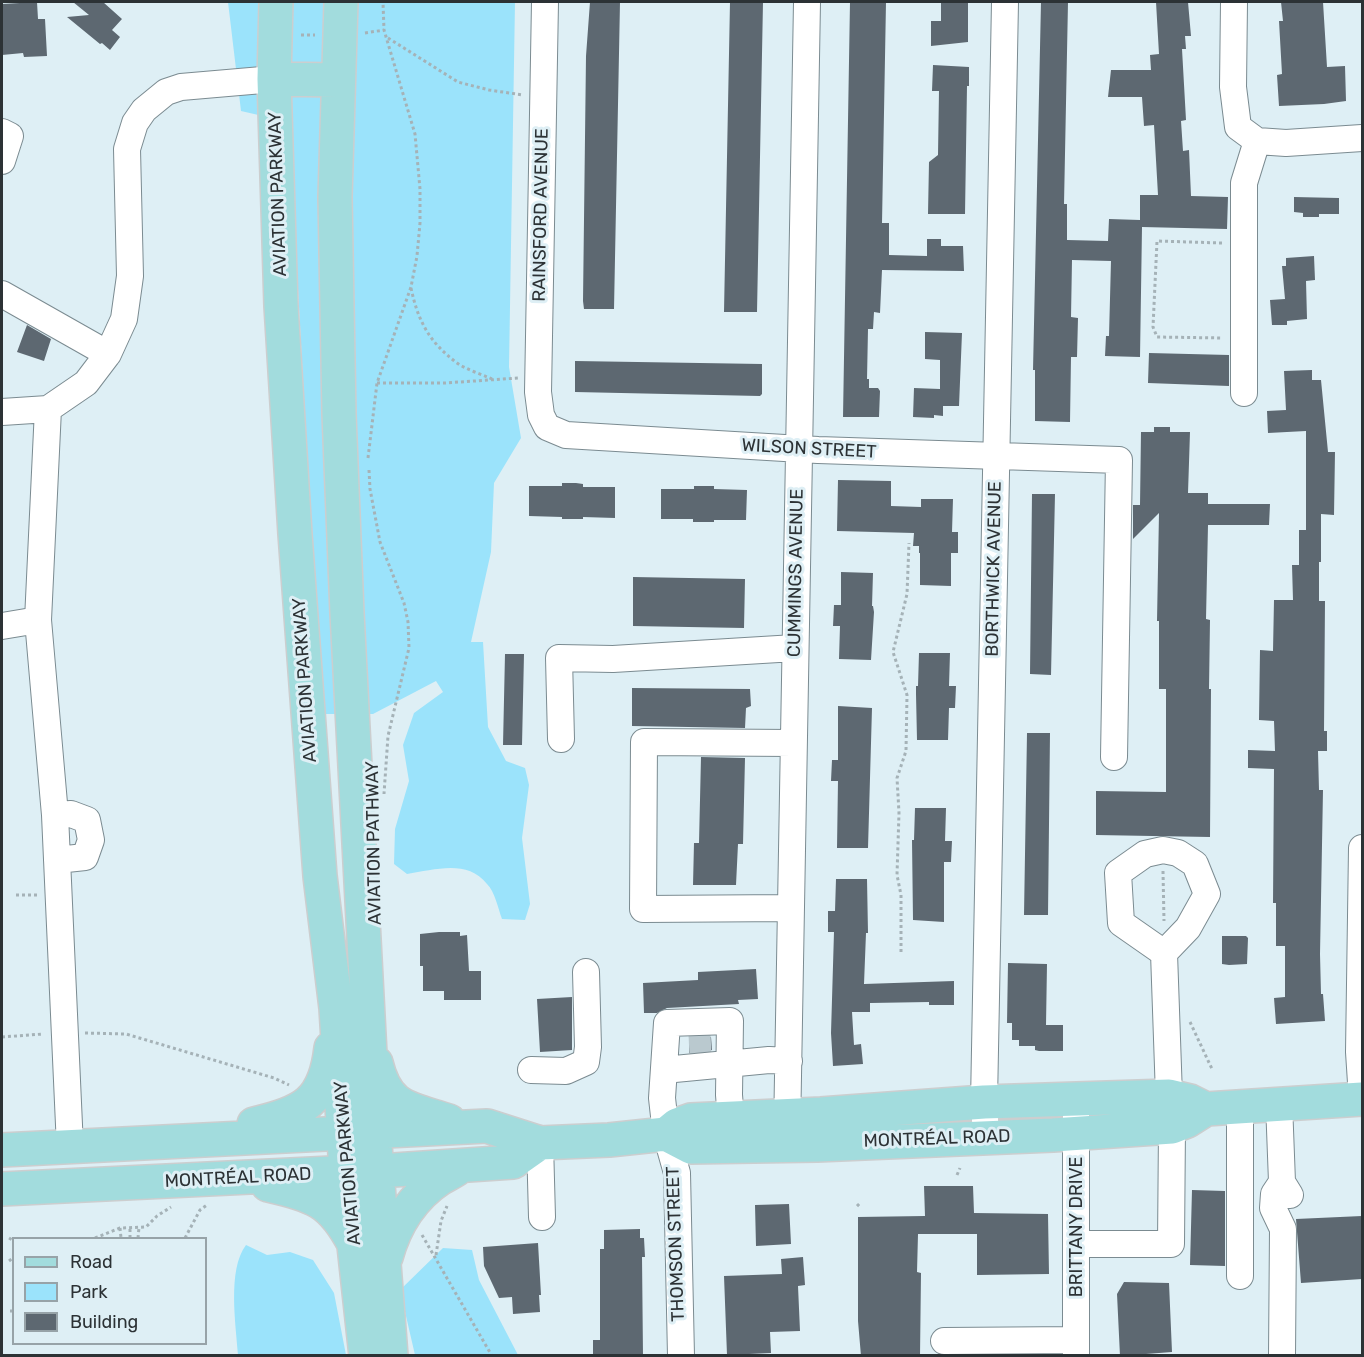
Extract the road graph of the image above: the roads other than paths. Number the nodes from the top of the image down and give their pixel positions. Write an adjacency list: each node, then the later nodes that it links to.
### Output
1 (276, 2): 7 (main road, AVIATION PARKWAY)
2 (340, 2): 8 (main road, AVIATION PARKWAY)
3 (545, 2): 18 (street, RAINSFORD AVENUE)
4 (807, 2): 19 (street, CUMMINGS AVENUE)
5 (1005, 2): 20 (street, BORTHWICK AVENUE)
6 (1234, 2): 10 (street)
7 (274, 79): 8 (main road); 14 (street); 33 (main road, AVIATION PARKWAY)
8 (337, 80): 34 (main road, AVIATION PARKWAY)
9 (2, 132): 12 (street)
10 (1247, 134): 11 (street); 15 (street)
11 (1362, 138)
12 (2, 161)
13 (2, 294): 14 (street)
14 (108, 354): 16 (street)
15 (1244, 393)
16 (48, 409): 17 (street); 22 (street)
17 (2, 412)
18 (547, 427): 19 (street, WILSON STREET)
19 (799, 449): 20 (street, WILSON STREET); 23 (street, CUMMINGS AVENUE)
20 (996, 457): 26 (street, WILSON STREET); 40 (street, BORTHWICK AVENUE)
21 (5, 620): 22 (street)
22 (38, 620): 27 (street)
23 (795, 648): 24 (street); 25 (street, CUMMINGS AVENUE)
24 (561, 739)
25 (794, 743): 30 (street, CUMMINGS AVENUE); 30 (street)
26 (1114, 758)
27 (54, 815): 29 (street); 29 (street)
28 (1362, 848): 38 (street)
29 (57, 860): 53 (street)
30 (790, 908): 36 (street, CUMMINGS AVENUE)
31 (1164, 953): 31 (street); 43 (street)
32 (586, 972): 37 (street)
33 (336, 1008): 47 (main road, AVIATION PARKWAY); 51 (main road)
34 (370, 1041): 45 (main road); 47 (main road, AVIATION PARKWAY)
35 (698, 1053): 36 (street); 44 (street); 49 (street, THOMSON STREET)
36 (789, 1061): 46 (street, CUMMINGS AVENUE)
37 (531, 1070)
38 (1362, 1098): 41 (main road, MONTRÉAL ROAD)
39 (1076, 1099): 40 (main road, MONTRÉAL ROAD); 43 (main road, MONTRÉAL ROAD); 48 (street, BRITTANY DRIVE)
40 (984, 1102): 46 (main road, MONTRÉAL ROAD); 50 (street, BORTHWICK AVENUE)
41 (1279, 1103): 42 (main road, MONTRÉAL ROAD); 69 (street)
42 (1240, 1106): 43 (main road, MONTRÉAL ROAD); 63 (street)
43 (1170, 1112): 48 (main road, MONTRÉAL ROAD); 60 (street)
44 (731, 1119): 46 (main road, MONTRÉAL ROAD); 49 (main road, MONTRÉAL ROAD)
45 (465, 1127): 47 (main road, MONTRÉAL ROAD); 52 (main road, MONTRÉAL ROAD)
46 (787, 1130): 49 (main road, MONTRÉAL ROAD); 50 (main road, MONTRÉAL ROAD)
47 (358, 1131): 51 (main road, MONTRÉAL ROAD); 56 (main road, AVIATION PARKWAY)
48 (1077, 1133): 50 (main road, MONTRÉAL ROAD); 60 (street, BRITTANY DRIVE)
49 (666, 1134): 52 (main road, MONTRÉAL ROAD); 68 (street, THOMSON STREET)
50 (986, 1137)
51 (181, 1142): 53 (main road, MONTRÉAL ROAD)
52 (540, 1143): 55 (main road, MONTRÉAL ROAD); 59 (street)
53 (70, 1147): 54 (main road, MONTRÉAL ROAD)
54 (2, 1150)
55 (461, 1166): 56 (main road, MONTRÉAL ROAD); 62 (main road)
56 (361, 1172): 57 (main road, MONTRÉAL ROAD); 61 (main road, AVIATION PARKWAY); 62 (main road, AVIATION PARKWAY)
57 (240, 1178): 58 (main road, MONTRÉAL ROAD); 61 (main road)
58 (2, 1190)
59 (542, 1217)
60 (1076, 1244): 65 (street, BRITTANY DRIVE)
61 (356, 1247): 66 (main road, AVIATION PARKWAY)
62 (383, 1268): 67 (main road, AVIATION PARKWAY)
63 (1240, 1276)
64 (944, 1341): 65 (street)
65 (1076, 1348)
66 (366, 1356)
67 (391, 1356)
68 (681, 1356)
69 (1282, 1356)

